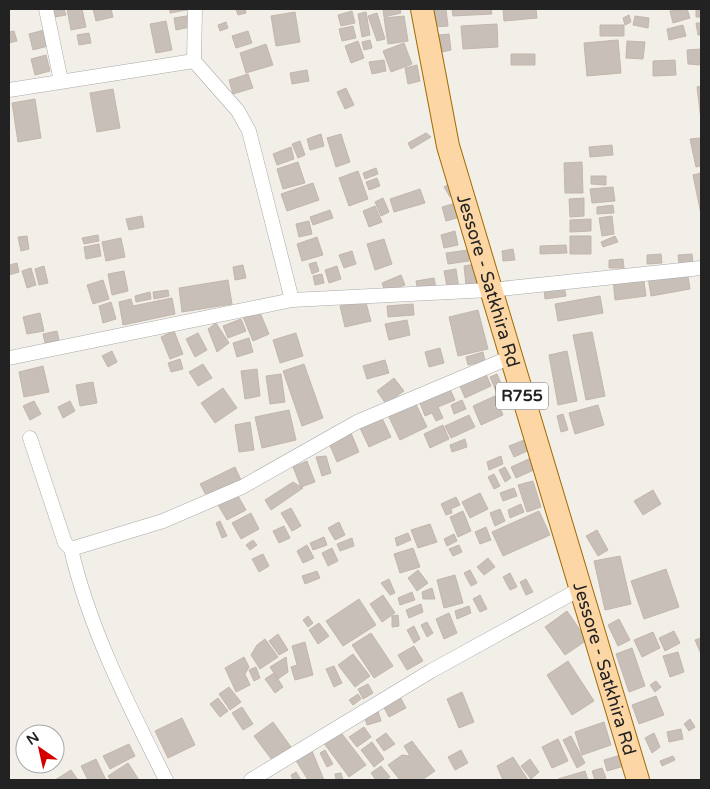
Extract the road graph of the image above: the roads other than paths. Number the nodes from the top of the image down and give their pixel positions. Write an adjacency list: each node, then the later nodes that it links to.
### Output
1 (46, 9): 5 (street)
2 (195, 9): 4 (street)
3 (422, 9): 8 (main road, Jessore - Satkhira Rd / R755)
4 (194, 61): 5 (street); 9 (street)
5 (61, 81): 6 (street)
6 (9, 90)
7 (701, 268): 8 (street)
8 (490, 290): 9 (street); 10 (main road, Jessore - Satkhira Rd / R755)
9 (292, 300): 11 (street)
10 (510, 357): 13 (street); 14 (main road, Jessore - Satkhira Rd / R755)
11 (9, 358)
12 (30, 438): 13 (street)
13 (72, 549): 15 (street)
14 (580, 589): 16 (street); 17 (main road, Jessore - Satkhira Rd / R755)
15 (166, 780)
16 (251, 780)
17 (638, 780)

